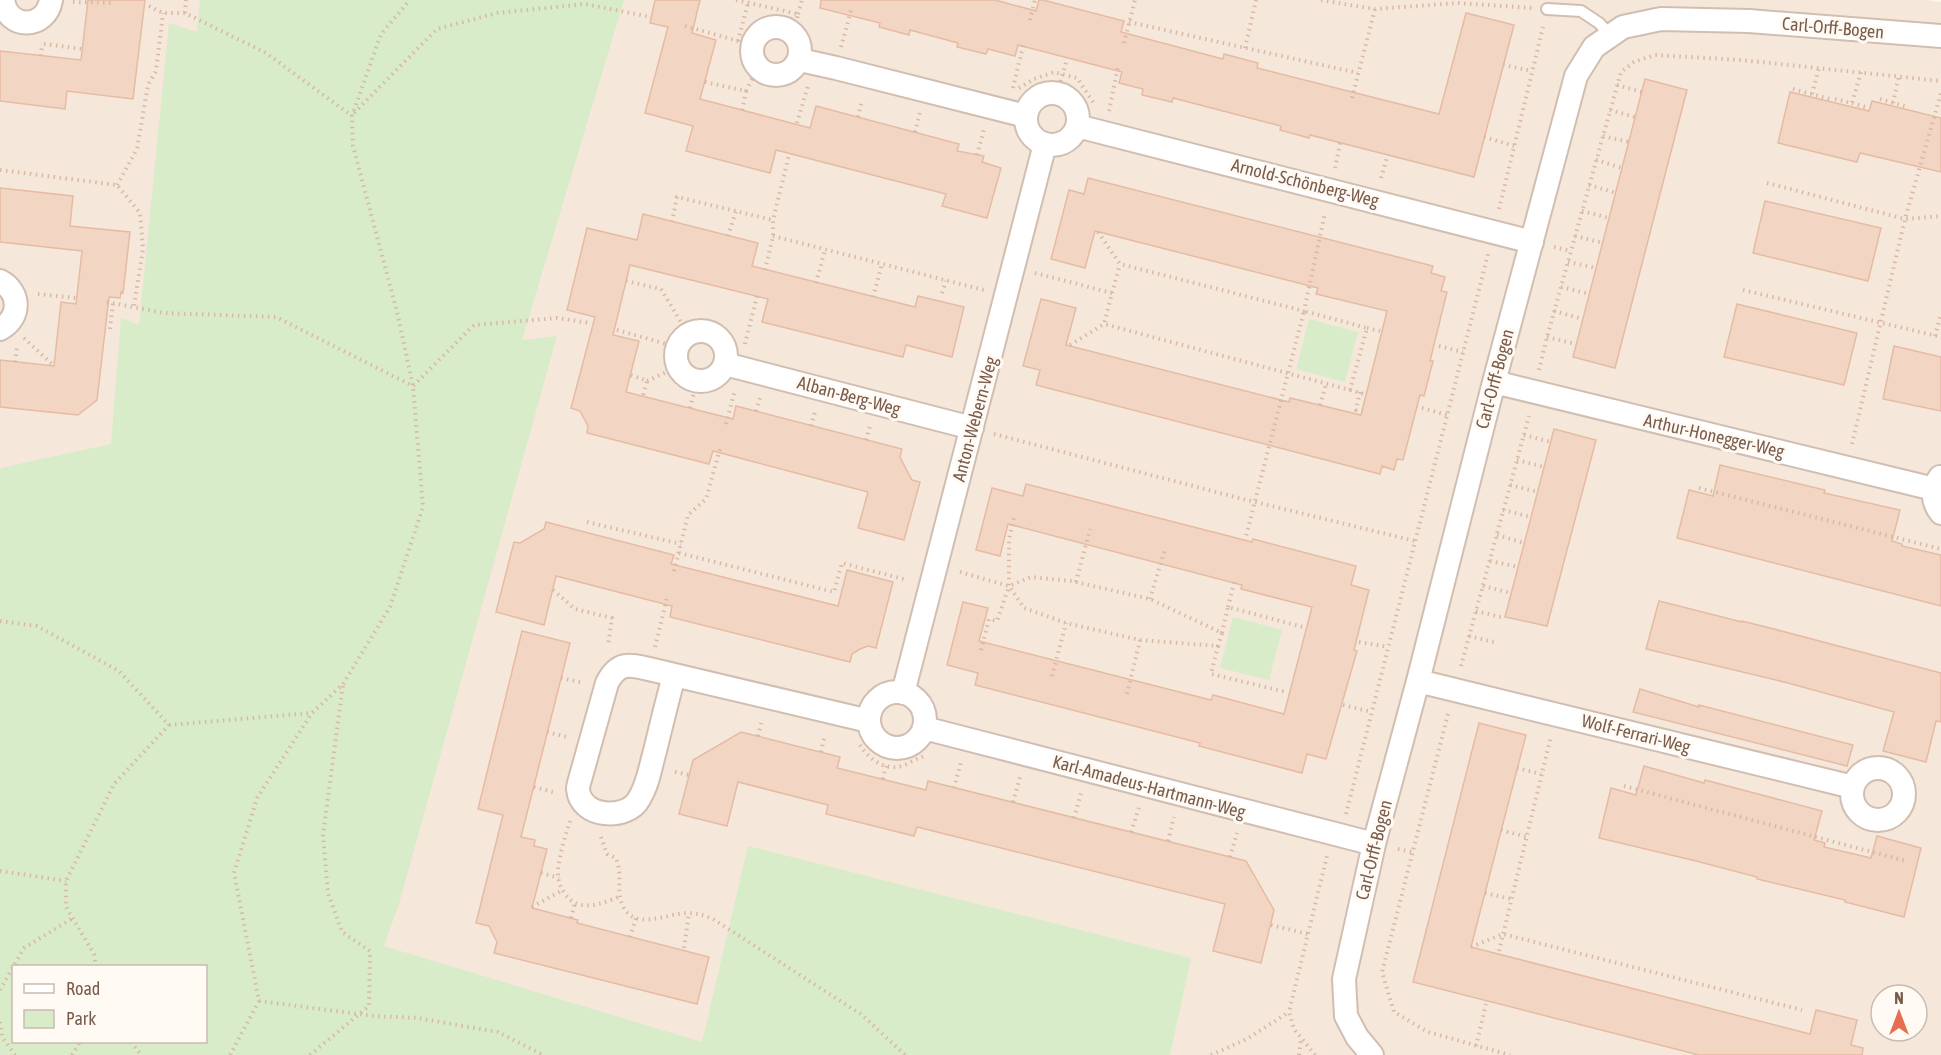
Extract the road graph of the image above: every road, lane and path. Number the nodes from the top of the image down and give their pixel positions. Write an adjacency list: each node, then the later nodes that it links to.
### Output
1 (3, 0): 10 (street)
2 (186, 0): 18 (path)
3 (410, 0): 60 (path)
4 (736, 0): 12 (path)
5 (802, 0): 22 (path)
6 (1035, 0): 20 (path)
7 (1135, 0): 21 (path)
8 (1256, 0): 30 (path)
9 (1321, 0): 15 (path)
10 (51, 1): 11 (path)
11 (114, 3)
12 (748, 3): 22 (path); 27 (path)
13 (149, 6): 17 (path)
14 (852, 7): 33 (path)
15 (1376, 9): 16 (path); 40 (path)
16 (1547, 9): 24 (lane); 38 (path, Carl-Orff-Bogen)
17 (163, 13): 18 (path); 77 (path)
18 (184, 14): 60 (path)
19 (651, 17): 60 (path)
20 (1030, 20)
21 (1129, 22): 28 (path); 30 (path)
22 (796, 24): 27 (street); 33 (street)
23 (685, 26): 27 (path)
24 (1611, 36): 25 (street, Carl-Orff-Bogen); 93 (street, Carl-Orff-Bogen)
25 (1941, 36)
26 (1024, 42): 59 (path)
27 (745, 43): 36 (street)
28 (1124, 43)
29 (42, 44): 31 (path)
30 (1245, 48): 40 (path)
31 (82, 49)
32 (1067, 59): 48 (path)
33 (816, 63): 36 (street); 59 (street); 62 (path)
34 (1503, 65): 38 (path)
35 (1118, 67): 64 (path)
36 (758, 68): 46 (path)
37 (1819, 68): 39 (path); 44 (path); 50 (path)
38 (1532, 71): 69 (path, Carl-Orff-Bogen)
39 (1861, 72): 41 (path); 54 (path)
40 (1358, 73): 51 (path)
41 (1899, 76): 42 (path); 53 (path)
42 (1941, 81)
43 (705, 82): 46 (path)
44 (1617, 85): 47 (path); 57 (path)
45 (1792, 89): 50 (path)
46 (746, 92): 58 (path)
47 (1642, 92)
48 (1057, 93): 59 (street); 63 (street)
49 (1941, 93): 85 (path)
50 (1812, 94): 54 (path)
51 (1352, 98)
52 (1880, 99): 53 (path)
53 (1893, 103): 56 (path)
54 (1852, 104): 55 (path)
55 (1865, 106)
56 (1908, 106)
57 (1610, 110): 61 (path); 65 (path)
58 (742, 111)
59 (1017, 114): 68 (street)
60 (352, 116): 143 (path)
61 (1635, 117)
62 (797, 123)
63 (1077, 126): 64 (street, Arnold-Schönberg-Weg); 68 (street)
64 (1104, 132): 79 (street, Arnold-Schönberg-Weg)
65 (1603, 136): 67 (path); 72 (path)
66 (1484, 137): 69 (path)
67 (1629, 142)
68 (1045, 144): 99 (street, Anton-Webern-Weg)
69 (1514, 146): 89 (path, Carl-Orff-Bogen)
70 (1388, 154): 75 (path)
71 (789, 155): 86 (path)
72 (1596, 160): 73 (path); 78 (path)
73 (1622, 168)
74 (0, 170): 77 (path)
75 (1380, 179)
76 (1767, 183): 85 (path)
77 (117, 185): 114 (path)
78 (1589, 185): 80 (path); 82 (path)
79 (1330, 190): 89 (street, Arnold-Schönberg-Weg); 115 (path)
80 (1616, 193)
81 (736, 211): 86 (path); 87 (path); 90 (path)
82 (1582, 211): 84 (path); 92 (path)
83 (1941, 216): 85 (path)
84 (1609, 218)
85 (1905, 219): 120 (path)
86 (773, 220): 91 (path)
87 (672, 222)
88 (1098, 232): 98 (path)
89 (1493, 232): 93 (street, Arnold-Schönberg-Weg); 134 (path, Carl-Orff-Bogen)
90 (728, 236)
91 (773, 236): 95 (path); 101 (path)
92 (1575, 236): 94 (path); 96 (path)
93 (1532, 242): 141 (street, Carl-Orff-Bogen)
94 (1603, 243)
95 (825, 250): 97 (path); 104 (path)
96 (1568, 262): 100 (path); 106 (path)
97 (882, 264): 103 (path); 112 (path)
98 (1120, 264): 109 (path); 115 (path)
99 (1014, 267): 109 (path); 111 (street, Anton-Webern-Weg)
100 (1596, 268)
101 (765, 270)
102 (626, 281): 133 (path)
103 (946, 281): 108 (path); 111 (path)
104 (816, 282)
105 (6, 286): 113 (path); 122 (street)
106 (1561, 286): 110 (path); 116 (path)
107 (1743, 290): 120 (path)
108 (942, 293)
109 (1112, 293): 121 (path)
110 (1590, 294)
111 (1007, 296): 152 (street, Anton-Webern-Weg)
112 (873, 297)
113 (76, 298)
114 (134, 306): 124 (path); 143 (path)
115 (1304, 311): 123 (path); 137 (path)
116 (1554, 311): 118 (path); 128 (path)
117 (1941, 313): 127 (path)
118 (1583, 319)
119 (590, 323): 143 (path)
120 (1881, 323): 127 (path); 158 (path)
121 (1104, 324): 131 (path); 137 (path)
122 (5, 326): 136 (path)
123 (1366, 328): 126 (path); 144 (path)
124 (110, 330)
125 (617, 330): 133 (path)
126 (1380, 331)
127 (1935, 336): 129 (path)
128 (1547, 337): 130 (path); 145 (path)
129 (1941, 337)
130 (1576, 344)
131 (1070, 345)
132 (1439, 346): 134 (path)
133 (681, 349): 135 (street); 139 (path); 140 (street)
134 (1463, 352): 151 (path, Carl-Orff-Bogen)
135 (725, 364): 140 (street); 152 (street, Alban-Berg-Weg)
136 (54, 366)
137 (1287, 374): 142 (path); 163 (path)
138 (631, 375): 139 (path)
139 (647, 381): 146 (path)
140 (697, 381): 148 (path)
141 (1494, 382): 145 (street, Arthur-Honegger-Weg); 208 (street, Carl-Orff-Bogen)
142 (1326, 384): 144 (path); 147 (path)
143 (413, 386): 209 (path)
144 (1350, 390): 150 (path)
145 (1534, 393): 153 (path); 158 (street, Arthur-Honegger-Weg)
146 (643, 396)
147 (1320, 405)
148 (690, 408)
149 (1422, 408): 151 (path)
150 (1362, 411)
151 (1447, 415): 172 (path, Carl-Orff-Bogen)
152 (972, 428): 163 (path); 181 (street, Anton-Webern-Weg)
153 (1524, 435): 154 (path); 156 (path)
154 (1551, 442)
155 (720, 449): 174 (path)
156 (1517, 460): 157 (path); 160 (path)
157 (1544, 467)
158 (1847, 467): 159 (street, Arthur-Honegger-Weg)
159 (1937, 483): 165 (street, Arthur-Honegger-Weg)
160 (1510, 486): 162 (path); 164 (path)
161 (1699, 488): 176 (path)
162 (1538, 492)
163 (1255, 502): 171 (path); 172 (path)
164 (1503, 510): 167 (path); 170 (path)
165 (1941, 513)
166 (1014, 517): 184 (path)
167 (1531, 517)
168 (587, 522): 174 (path)
169 (1090, 529): 183 (path)
170 (1497, 535): 173 (path); 178 (path)
171 (1246, 536)
172 (1415, 541): 202 (path, Carl-Orff-Bogen)
173 (1524, 543)
174 (681, 544): 177 (path)
175 (1165, 549): 189 (path)
176 (1941, 549)
177 (679, 553): 180 (path); 181 (path)
178 (1490, 561): 179 (path); 185 (path)
179 (1518, 567)
180 (674, 571)
181 (933, 576): 184 (path); 212 (street, Anton-Webern-Weg)
182 (1235, 579): 190 (path)
183 (1076, 582): 184 (path); 189 (path)
184 (1009, 586): 194 (path); 203 (path)
185 (1483, 586): 187 (path); 191 (path)
186 (553, 590): 204 (path)
187 (1511, 593)
188 (667, 598): 205 (path)
189 (1150, 598): 196 (path)
190 (1228, 607): 195 (path); 196 (path)
191 (1476, 611): 192 (path); 197 (path)
192 (1505, 618)
193 (0, 621): 219 (path)
194 (1066, 623): 198 (path); 207 (path)
195 (1304, 627)
196 (1222, 633): 201 (path)
197 (1469, 636): 200 (path); 210 (path)
198 (1140, 640): 201 (path); 213 (path)
199 (1359, 642): 202 (path)
200 (1498, 643)
201 (1218, 646): 211 (path)
202 (1388, 647): 215 (path, Carl-Orff-Bogen)
203 (981, 650)
204 (621, 666): 205 (street); 230 (street)
205 (649, 669): 206 (street)
206 (674, 676): 218 (street); 234 (street)
207 (1052, 676)
208 (1418, 681): 210 (street, Wolf-Ferrari-Weg); 243 (street, Carl-Orff-Bogen)
209 (343, 684): 216 (path); 275 (path)
210 (1454, 690): 217 (street, Wolf-Ferrari-Weg); 278 (path)
211 (1286, 692)
212 (903, 693): 218 (street); 220 (street)
213 (1128, 694)
214 (1343, 705): 215 (path)
215 (1372, 712): 240 (path, Carl-Orff-Bogen)
216 (312, 713): 219 (path); 271 (path)
217 (1556, 715): 224 (path); 228 (street, Wolf-Ferrari-Weg)
218 (868, 721): 220 (street)
219 (169, 725): 249 (path)
220 (924, 728): 240 (street, Karl-Amadeus-Hartmann-Weg)
221 (961, 762): 229 (path)
222 (886, 766): 226 (path)
223 (1517, 768): 224 (path)
224 (1541, 774): 241 (path)
225 (1020, 777): 232 (path)
226 (883, 779)
227 (1624, 786): 245 (path)
228 (1853, 787)
229 (954, 788)
230 (578, 790): 234 (street); 248 (path)
231 (1081, 793): 236 (path)
232 (1013, 802)
233 (1139, 808): 238 (path)
234 (600, 813): 252 (path)
235 (1174, 817): 242 (path)
236 (1074, 818)
237 (1501, 830): 241 (path)
238 (1131, 832)
239 (1237, 833): 244 (path)
240 (1340, 837): 243 (street, Karl-Amadeus-Hartmann-Weg); 261 (path, Carl-Orff-Bogen)
241 (1527, 837): 253 (path)
242 (1168, 841)
243 (1374, 844): 287 (street, Carl-Orff-Bogen)
244 (1230, 857)
245 (1906, 861)
246 (0, 871): 249 (path)
247 (541, 873): 248 (path)
248 (559, 878): 250 (path)
249 (66, 881): 257 (path)
250 (562, 890): 254 (path); 255 (path)
251 (1485, 893): 253 (path)
252 (621, 896): 254 (path); 259 (path)
253 (1511, 899): 262 (path)
254 (575, 903): 258 (path)
255 (532, 907)
256 (689, 914): 259 (path); 265 (path); 283 (path)
257 (73, 918): 267 (path); 268 (path)
258 (571, 918)
259 (636, 918): 263 (path)
260 (1271, 925): 261 (path)
261 (1308, 934): 274 (path, Carl-Orff-Bogen)
262 (1503, 934): 264 (path); 266 (path); 273 (path)
263 (630, 937)
264 (1472, 947)
265 (684, 948)
266 (1499, 951)
267 (14, 965)
268 (96, 965)
269 (12, 969): 270 (path)
270 (0, 990)
271 (259, 1001): 275 (path); 280 (path)
272 (1486, 1005): 278 (path)
273 (1802, 1010)
274 (1289, 1012): 277 (path); 284 (path)
275 (362, 1014): 281 (path); 282 (path)
276 (0, 1022): 279 (path)
277 (1301, 1037): 285 (path); 286 (path)
278 (1476, 1046): 288 (path)
279 (15, 1055)
280 (230, 1055)
281 (310, 1055)
282 (543, 1055)
283 (905, 1055)
284 (1210, 1055)
285 (1299, 1055)
286 (1315, 1055)
287 (1372, 1055)
288 (1510, 1055)

